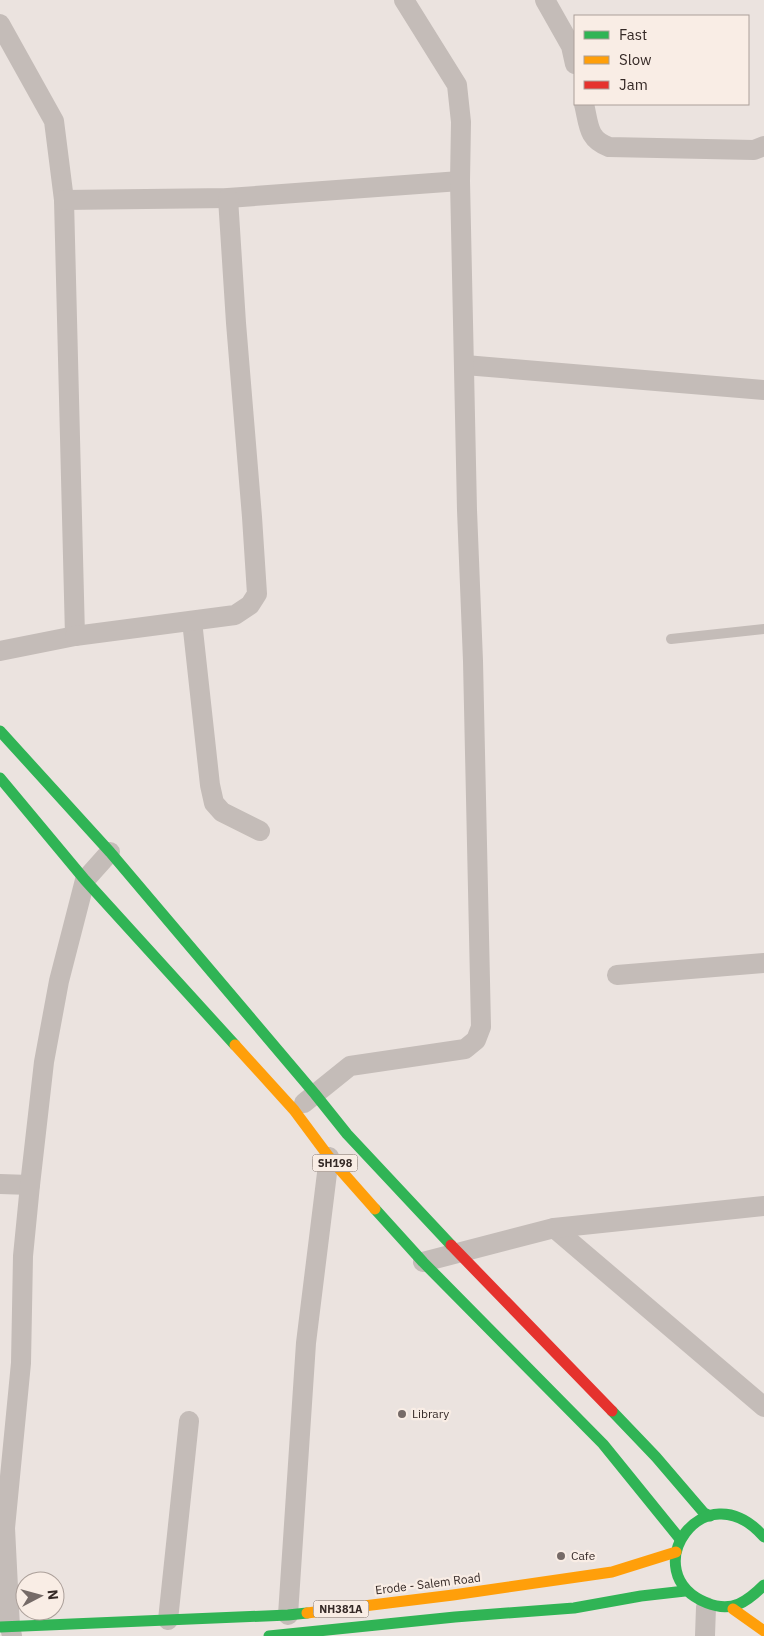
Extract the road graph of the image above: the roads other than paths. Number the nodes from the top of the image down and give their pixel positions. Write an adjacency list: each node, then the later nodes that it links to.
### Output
1 (404, 0): 7 (street)
2 (545, 0): 4 (street)
3 (0, 24): 9 (street)
4 (574, 60)
5 (584, 105): 6 (street)
6 (764, 146)
7 (460, 181): 8 (street); 10 (street)
8 (228, 198): 9 (street); 12 (street)
9 (64, 200): 14 (street)
10 (464, 365): 11 (street); 24 (street)
11 (764, 390)
12 (192, 621): 14 (street); 19 (street)
13 (764, 629): 15 (lane)
14 (75, 636): 16 (street)
15 (671, 639)
16 (0, 651)
17 (0, 731): 20 (main road, SH198)
18 (0, 778): 21 (main road, SH198)
19 (260, 832)
20 (110, 852): 21 (street); 24 (main road, SH198)
21 (85, 880): 25 (main road, SH198); 28 (street)
22 (764, 963): 23 (street)
23 (617, 975)
24 (315, 1094): 25 (street); 31 (main road, SH198)
25 (294, 1110): 26 (main road, SH198)
26 (329, 1157): 32 (main road, SH198); 43 (street)
27 (0, 1184): 28 (street)
28 (30, 1185): 45 (street)
29 (764, 1206): 30 (street)
30 (554, 1228): 31 (street); 33 (street)
31 (458, 1253): 32 (street); 35 (main road, SH198)
32 (422, 1262): 37 (main road, SH198)
33 (764, 1407)
34 (189, 1421): 44 (street)
35 (710, 1516): 36 (main road); 37 (main road)
36 (764, 1536)
37 (680, 1539): 38 (main road)
38 (676, 1552): 40 (main road); 43 (main road, Erode - Salem Road / NH381A)
39 (764, 1586): 42 (main road)
40 (685, 1591): 41 (main road); 47 (main road, NH381A)
41 (706, 1607): 42 (main road); 48 (street)
42 (733, 1609): 46 (main road)
43 (288, 1615): 44 (main road, Erode - Salem Road / NH381A)
44 (168, 1620): 45 (main road, Erode - Salem Road / NH381A)
45 (7, 1630)
46 (764, 1631)
47 (269, 1636)
48 (705, 1636)

